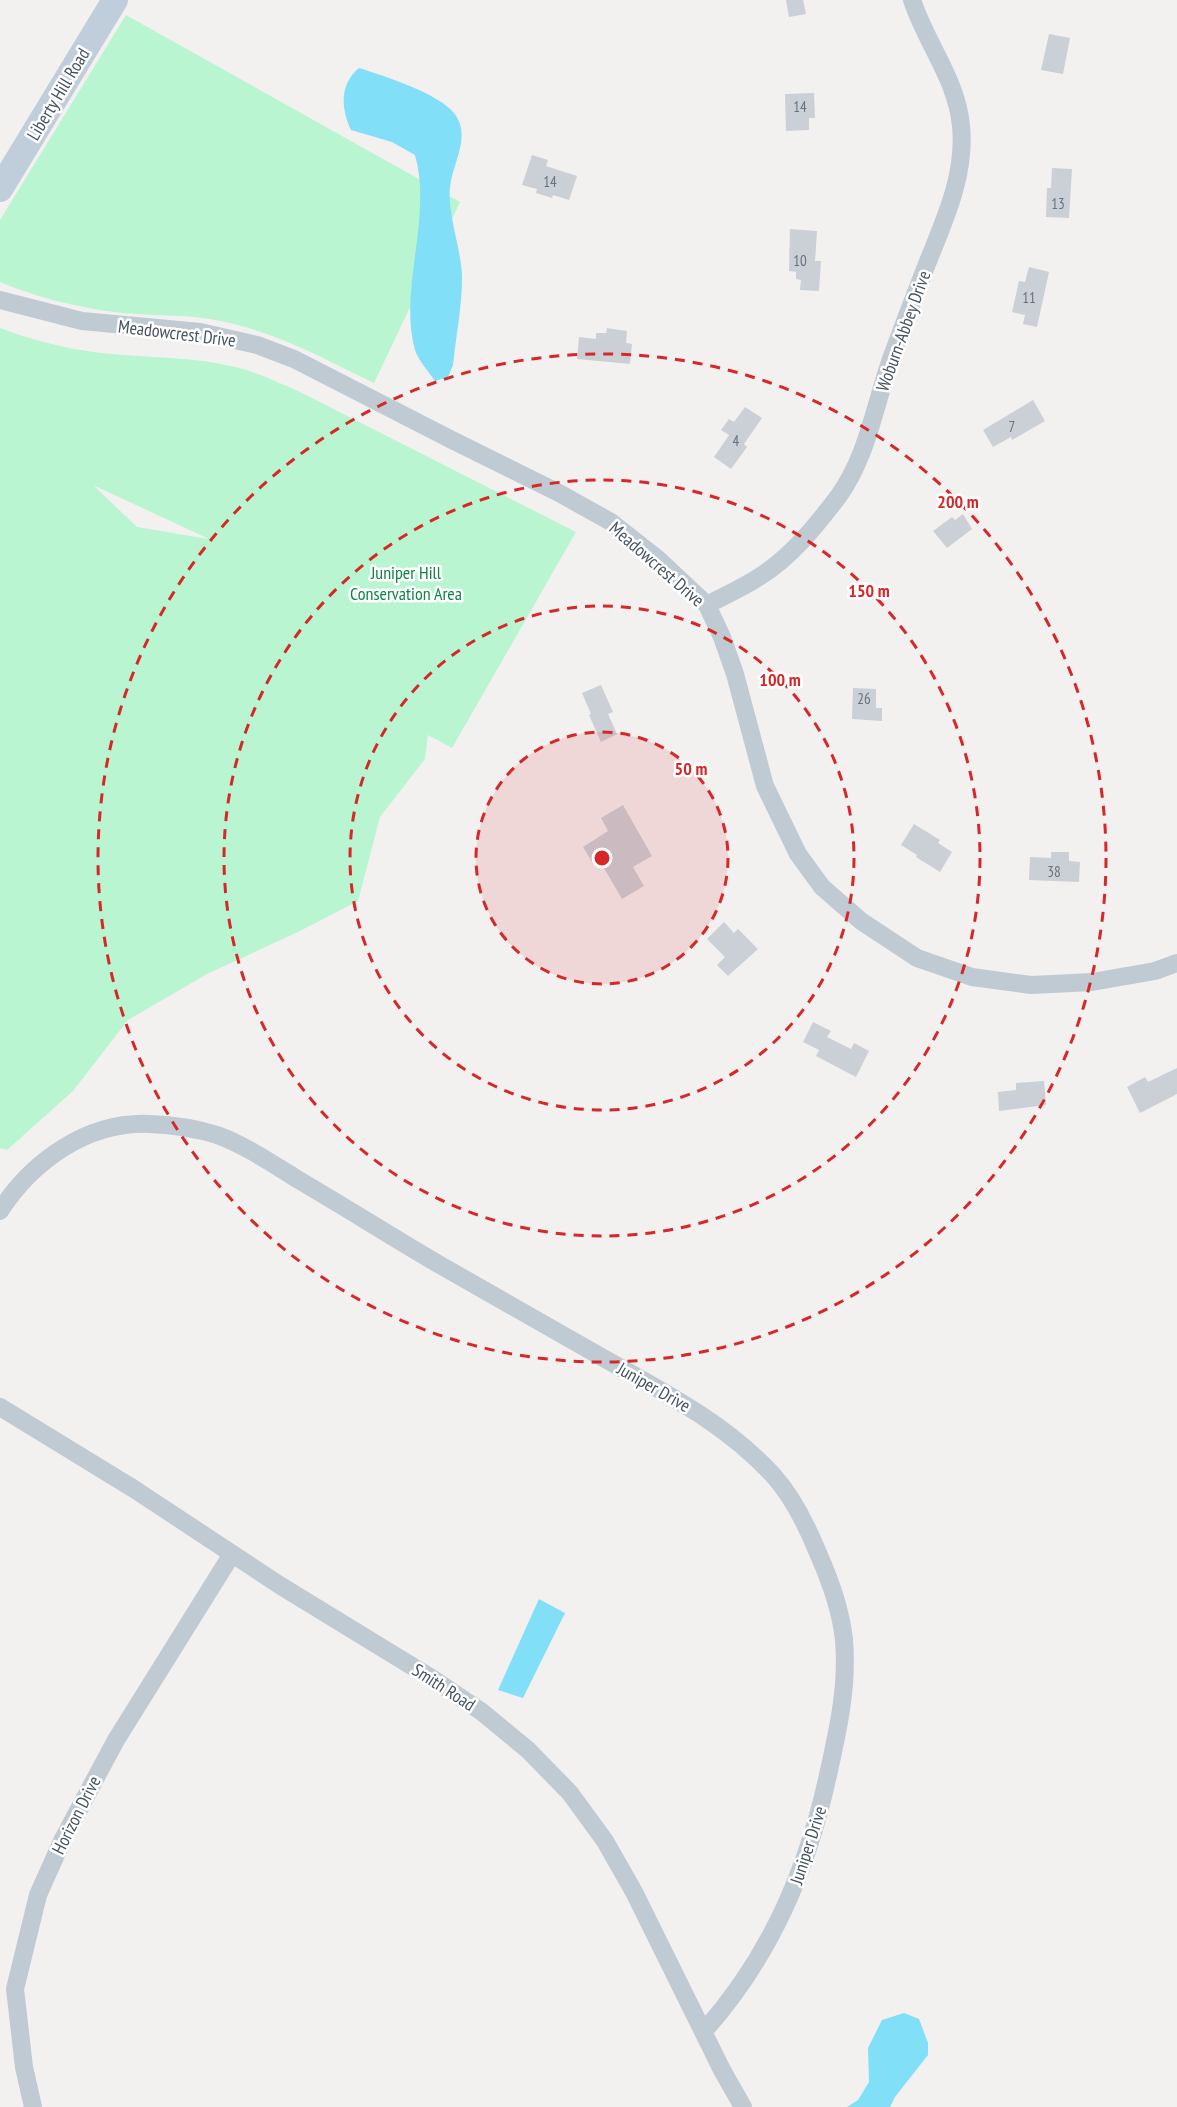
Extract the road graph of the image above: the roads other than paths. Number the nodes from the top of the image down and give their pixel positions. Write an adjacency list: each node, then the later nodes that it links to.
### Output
1 (115, 0): 3 (street, Liberty Hill Road)
2 (912, 0): 5 (street, Woburn-Abbey Drive)
3 (0, 189)
4 (0, 300): 5 (street, Meadowcrest Drive)
5 (707, 605): 6 (street, Meadowcrest Drive)
6 (1177, 963)
7 (0, 1211): 10 (street, Juniper Drive)
8 (0, 1407): 9 (street, Smith Road)
9 (232, 1554): 10 (street, Smith Road); 11 (street, Horizon Drive)
10 (704, 2031): 12 (street, Smith Road)
11 (33, 2107)
12 (743, 2107)

